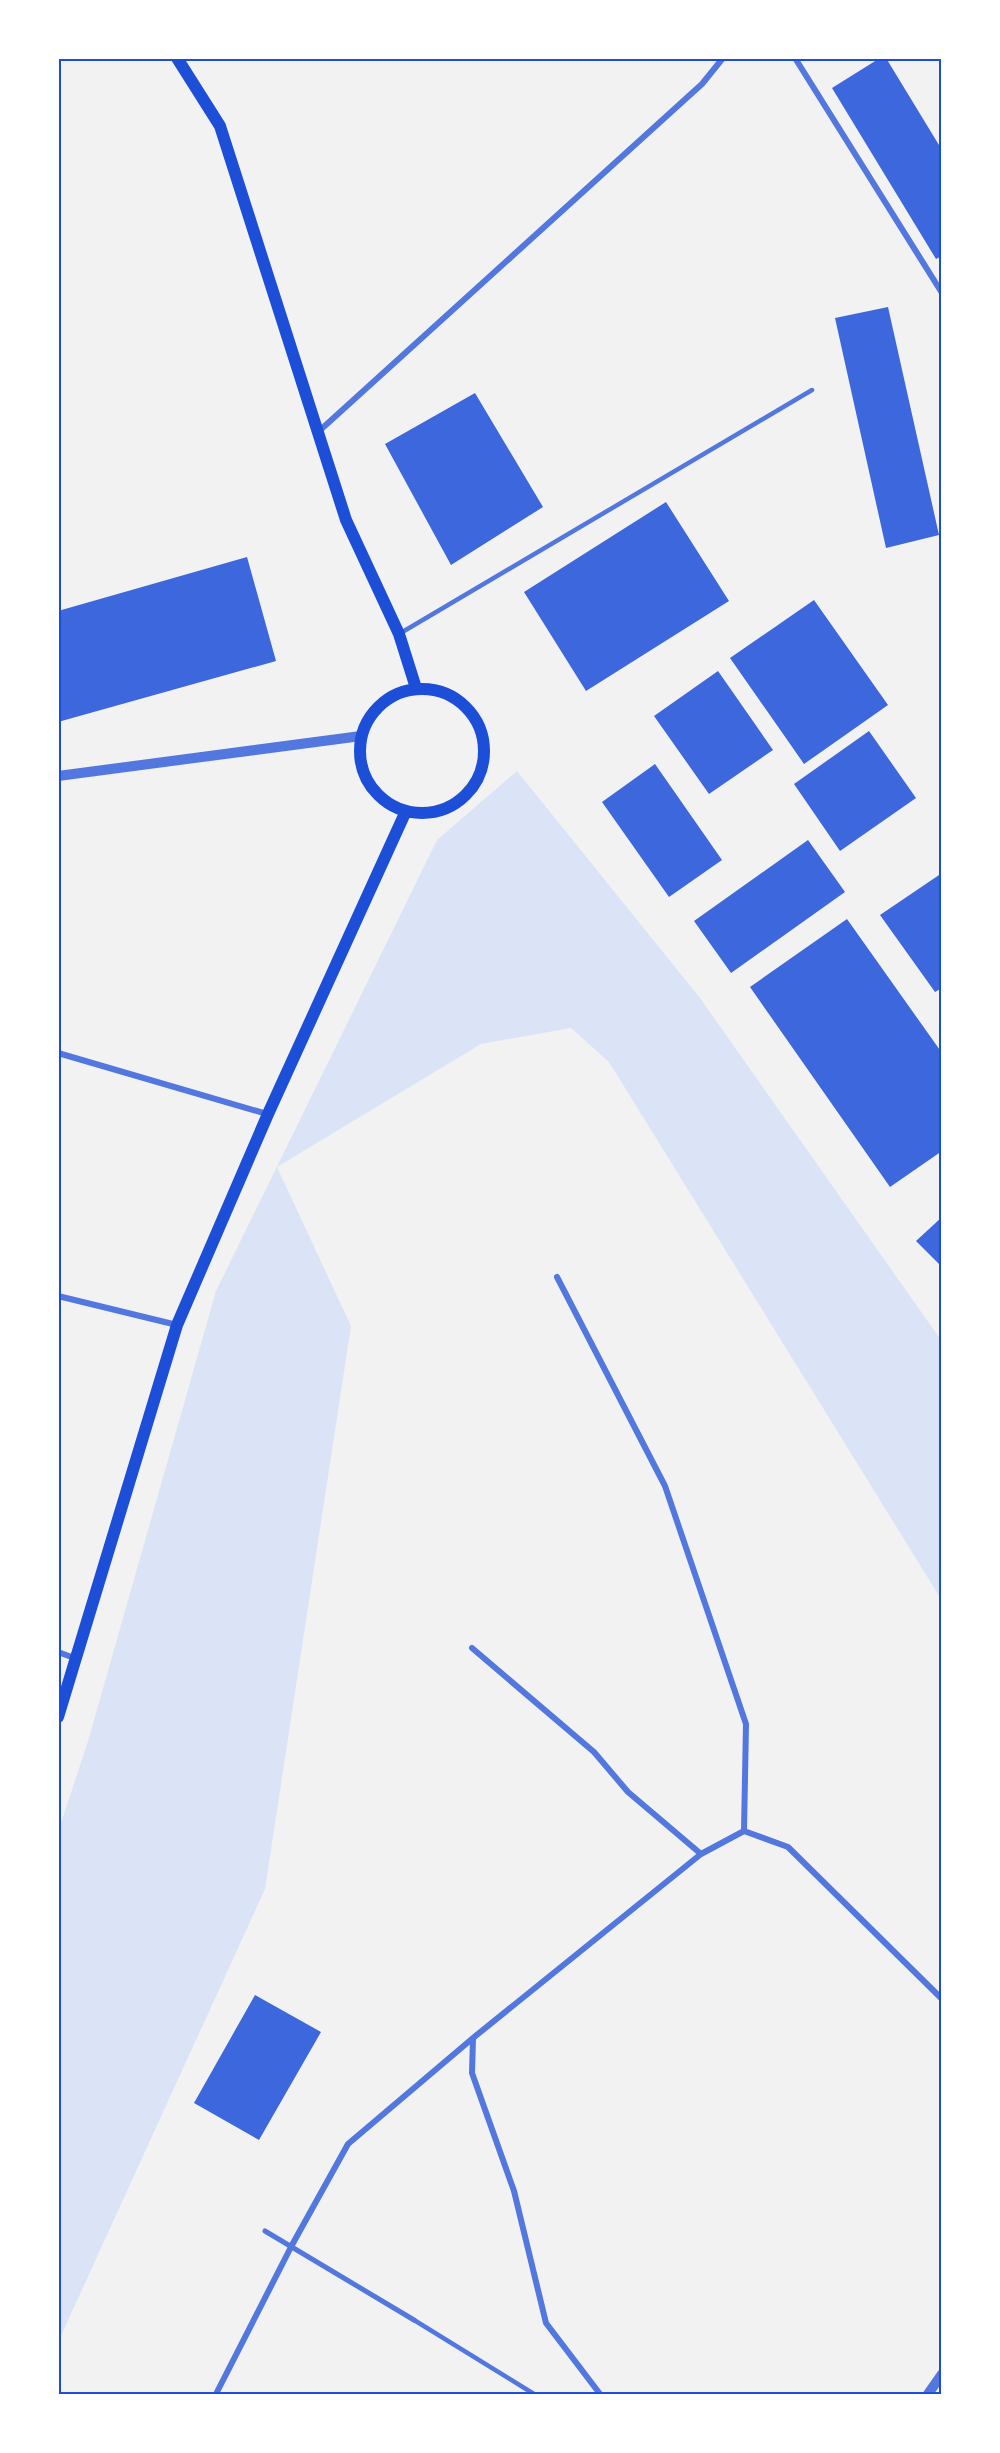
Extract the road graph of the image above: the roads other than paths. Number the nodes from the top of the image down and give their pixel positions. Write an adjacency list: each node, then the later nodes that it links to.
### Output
1 (177, 58): 6 (main road)
2 (723, 58): 6 (street)
3 (795, 58): 4 (street)
4 (942, 293)
5 (812, 390): 7 (lane)
6 (317, 434): 7 (main road)
7 (399, 634): 8 (main road)
8 (416, 688): 9 (main road); 11 (main road)
9 (361, 736): 10 (street); 11 (main road)
10 (58, 776)
11 (406, 811): 13 (main road)
12 (58, 1053): 13 (street)
13 (268, 1114): 16 (main road)
14 (557, 1277): 21 (street)
15 (58, 1296): 16 (street)
16 (177, 1325): 19 (main road)
17 (472, 1648): 22 (street)
18 (58, 1652): 19 (street)
19 (77, 1659): 20 (main road)
20 (58, 1717)
21 (744, 1831): 22 (street); 23 (street)
22 (701, 1854): 24 (street)
23 (942, 1999)
24 (473, 2038): 26 (street); 31 (street)
25 (264, 2231): 26 (street)
26 (292, 2246): 27 (street); 29 (street)
27 (414, 2320): 30 (lane)
28 (942, 2374): 32 (street)
29 (216, 2394)
30 (534, 2394)
31 (600, 2394)
32 (928, 2394)

